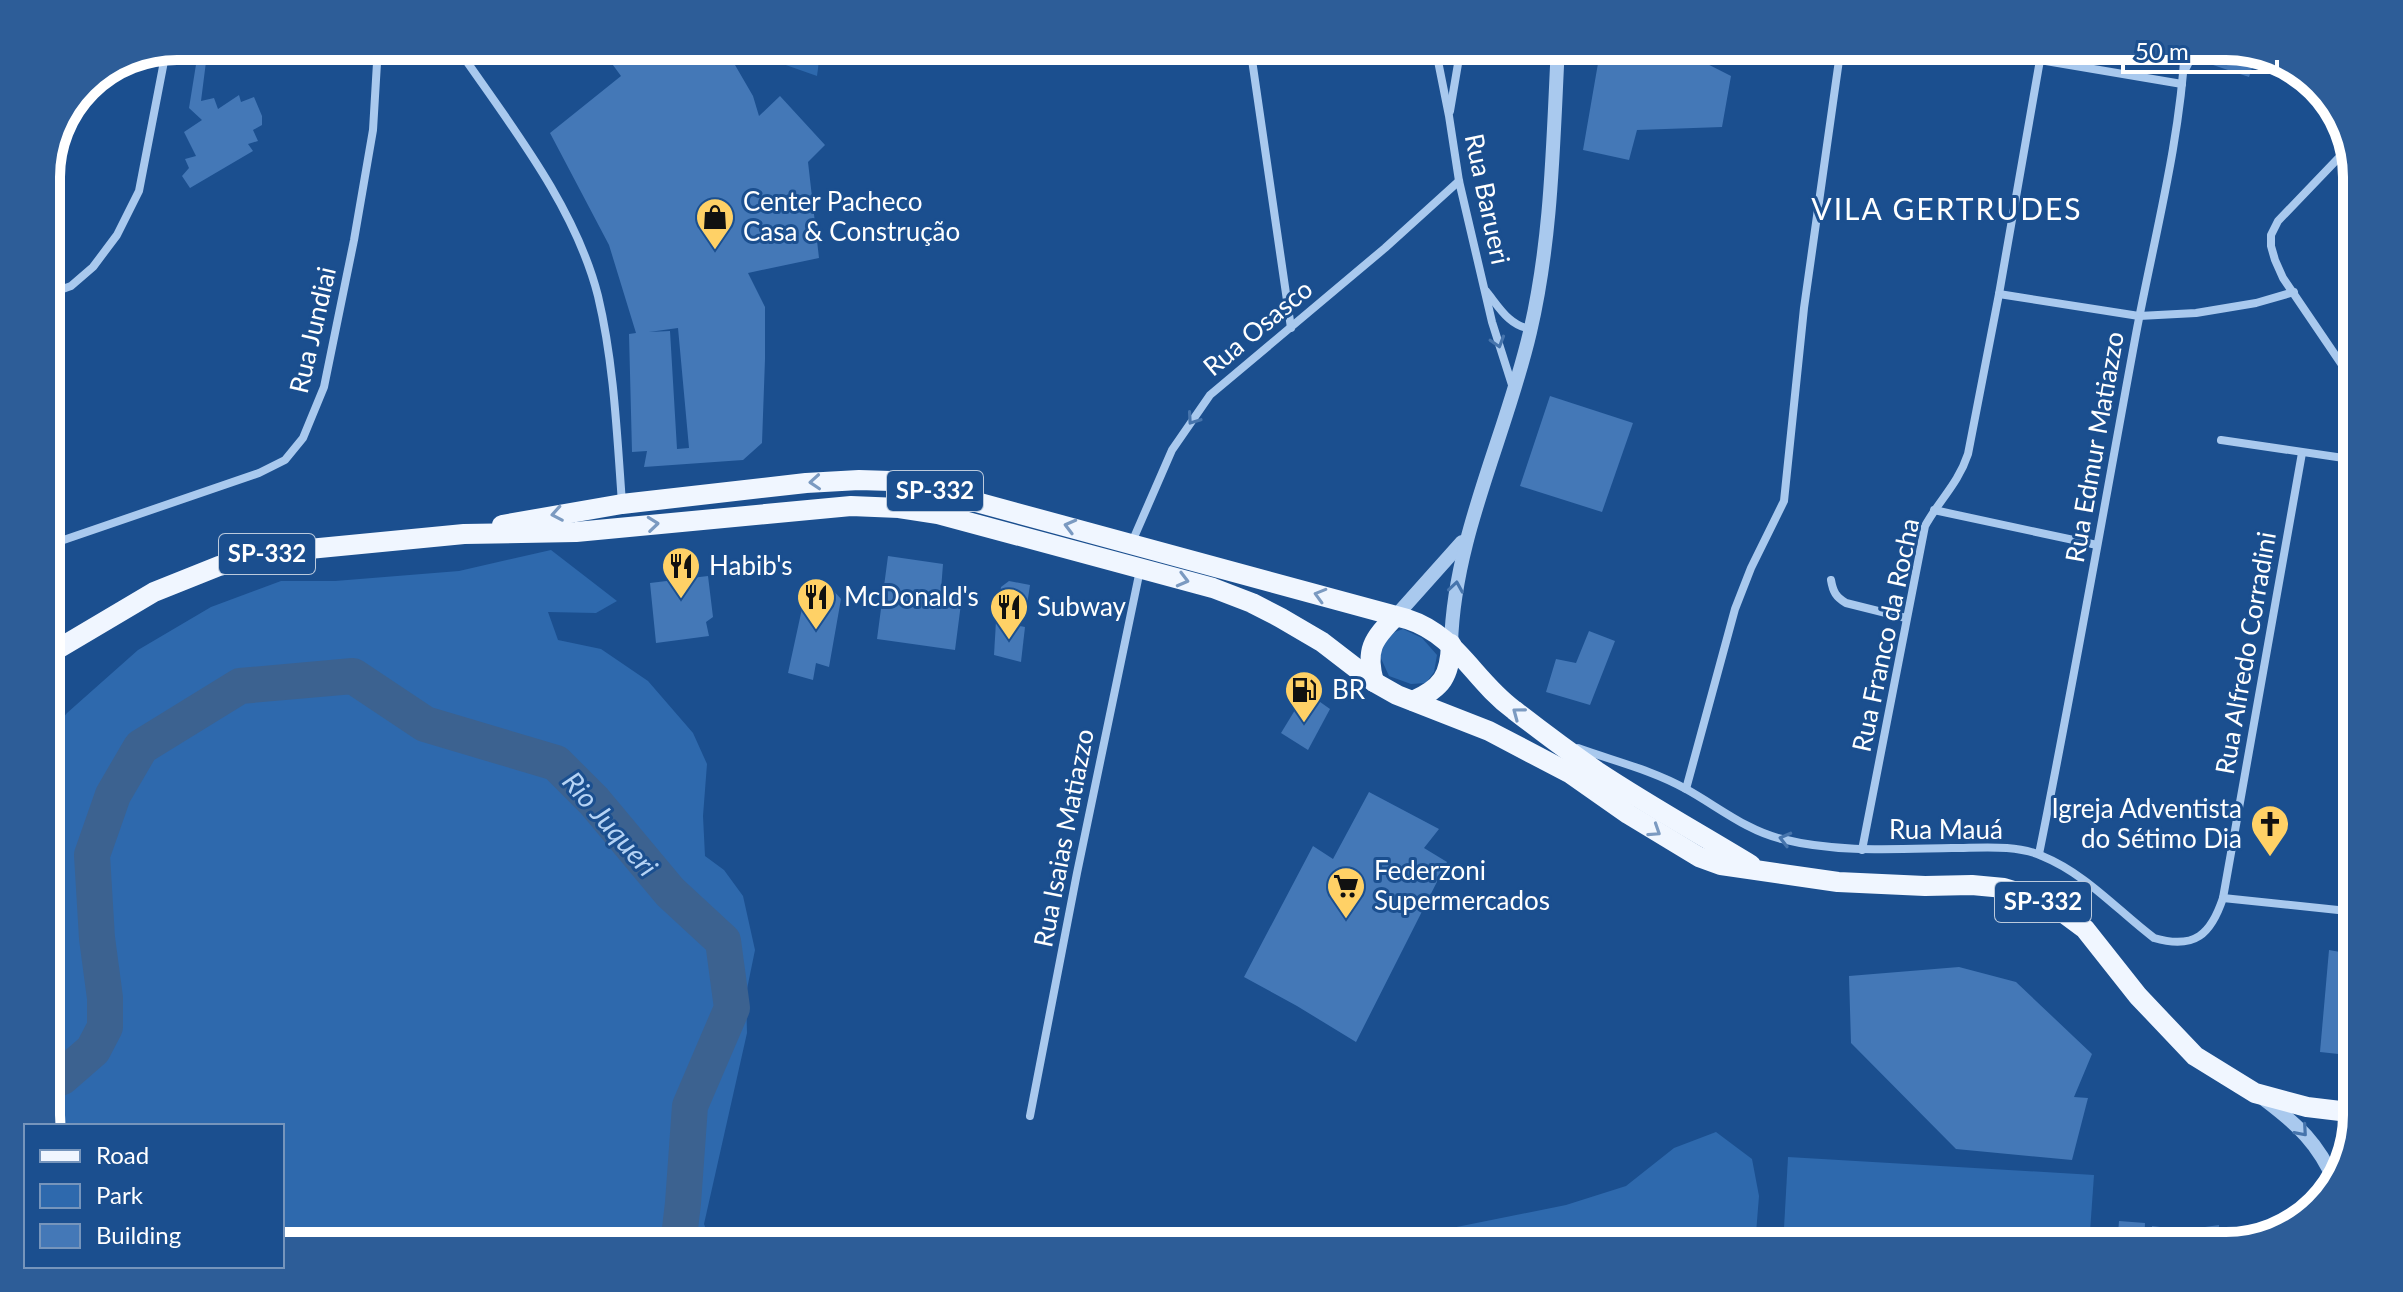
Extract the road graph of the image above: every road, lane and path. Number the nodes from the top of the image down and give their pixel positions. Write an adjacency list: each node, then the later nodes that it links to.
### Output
1 (377, 60): 33 (street, Rua Jundiai)
2 (466, 60): 29 (street)
3 (1252, 60): 22 (street)
4 (1438, 60): 14 (street, Rua Barueri)
5 (1459, 60): 14 (street)
6 (1557, 60): 23 (street)
7 (1839, 60): 47 (street)
8 (2040, 60): 13 (street); 20 (street, Rua Franco da Rocha)
9 (2184, 60): 12 (street, Rua Edmur Matiazzo)
10 (2190, 60): 12 (street)
11 (164, 61): 17 (street)
12 (2184, 73): 13 (street, Rua Edmur Matiazzo)
13 (2182, 84): 21 (street, Rua Edmur Matiazzo)
14 (1449, 116): 16 (street, Rua Barueri)
15 (2341, 155): 19 (street)
16 (1459, 181): 18 (street, Rua Barueri); 22 (street, Rua Osasco)
17 (60, 290)
18 (1486, 291): 23 (street, Rua Barueri); 25 (street, Rua Barueri, one-way to 25)
19 (2294, 292): 21 (street); 24 (street)
20 (1999, 294): 21 (street); 30 (street, Rua Franco da Rocha)
21 (2139, 316): 35 (street, Rua Edmur Matiazzo)
22 (1291, 328): 34 (street, Rua Osasco, one-way to 34)
23 (1531, 329): 25 (street)
24 (2343, 366)
25 (1515, 392): 31 (street)
26 (2221, 440): 27 (street)
27 (2302, 453): 28 (street); 51 (street, Rua Alfredo Corradini)
28 (2343, 458)
29 (622, 504): 32 (main road, SP-332, one-way to 32); 34 (main road, SP-332, one-way to 29)
30 (1934, 510): 35 (street); 39 (street, Rua Franco da Rocha)
31 (1469, 532): 38 (street); 41 (street, one-way to 31)
32 (464, 534): 36 (main road, SP-332, one-way to 36); 40 (main road, SP-332)
33 (60, 541)
34 (1131, 543): 38 (main road, SP-332, one-way to 34)
35 (2097, 545): 49 (street, Rua Edmur Matiazzo)
36 (1141, 569): 44 (main road, SP-332, one-way to 44); 56 (street, Rua Isaias Matiazzo)
37 (1831, 580): 39 (street)
38 (1395, 617): 41 (main road, SP-332); 44 (main road)
39 (1906, 618): 48 (street, Rua Franco da Rocha)
40 (87, 631): 42 (main road, SP-332); 43 (main road)
41 (1451, 644): 45 (main road); 46 (main road, SP-332, one-way to 41)
42 (60, 647)
43 (60, 658)
44 (1374, 682): 45 (main road, SP-332)
45 (1413, 701): 50 (main road, SP-332, one-way to 50)
46 (1557, 741): 47 (street, Rua Mauá); 50 (main road, SP-332)
47 (1686, 789): 48 (street, Rua Mauá, one-way to 47)
48 (1862, 850): 49 (street, Rua Mauá)
49 (2039, 854): 53 (street, Rua Mauá)
50 (1758, 869): 54 (main road, SP-332)
51 (2223, 898): 52 (street); 53 (street, Rua Alfredo Corradini)
52 (2343, 911)
53 (2190, 940)
54 (2255, 1093): 55 (main road, SP-332); 57 (street, one-way to 57)
55 (2343, 1111)
56 (1030, 1116)
57 (2330, 1169)

